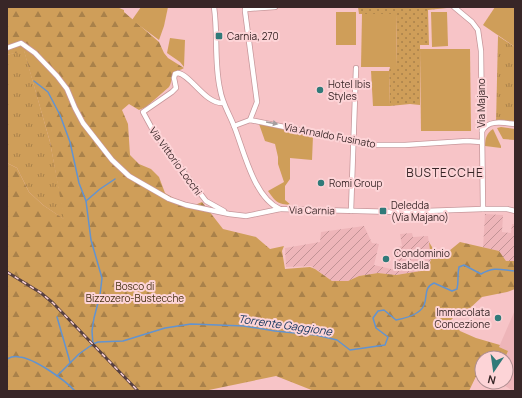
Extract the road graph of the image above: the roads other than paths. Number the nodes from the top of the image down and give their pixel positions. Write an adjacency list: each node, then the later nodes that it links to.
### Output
1 (214, 7): 6 (street, Via Carnia)
2 (275, 7): 7 (street)
3 (454, 7): 10 (street, Via Majano)
4 (7, 48): 17 (street)
5 (356, 68): 11 (street)
6 (223, 103): 9 (street, Via Carnia); 17 (street, Via Vittorio Locchi)
7 (250, 120): 9 (street); 11 (street, Via Arnaldo Fusinato, one-way to 11)
8 (515, 124): 10 (street)
9 (234, 126): 13 (street, Via Carnia)
10 (481, 132): 12 (street, Via Majano)
11 (354, 141): 12 (street, Via Arnaldo Fusinato); 15 (street)
12 (481, 142): 14 (street, Via Majano)
13 (280, 209): 15 (street, Via Carnia); 17 (street)
14 (483, 209): 15 (street, Via Carnia); 16 (street, Via Carnia)
15 (351, 210)
16 (515, 211)
17 (230, 214)

